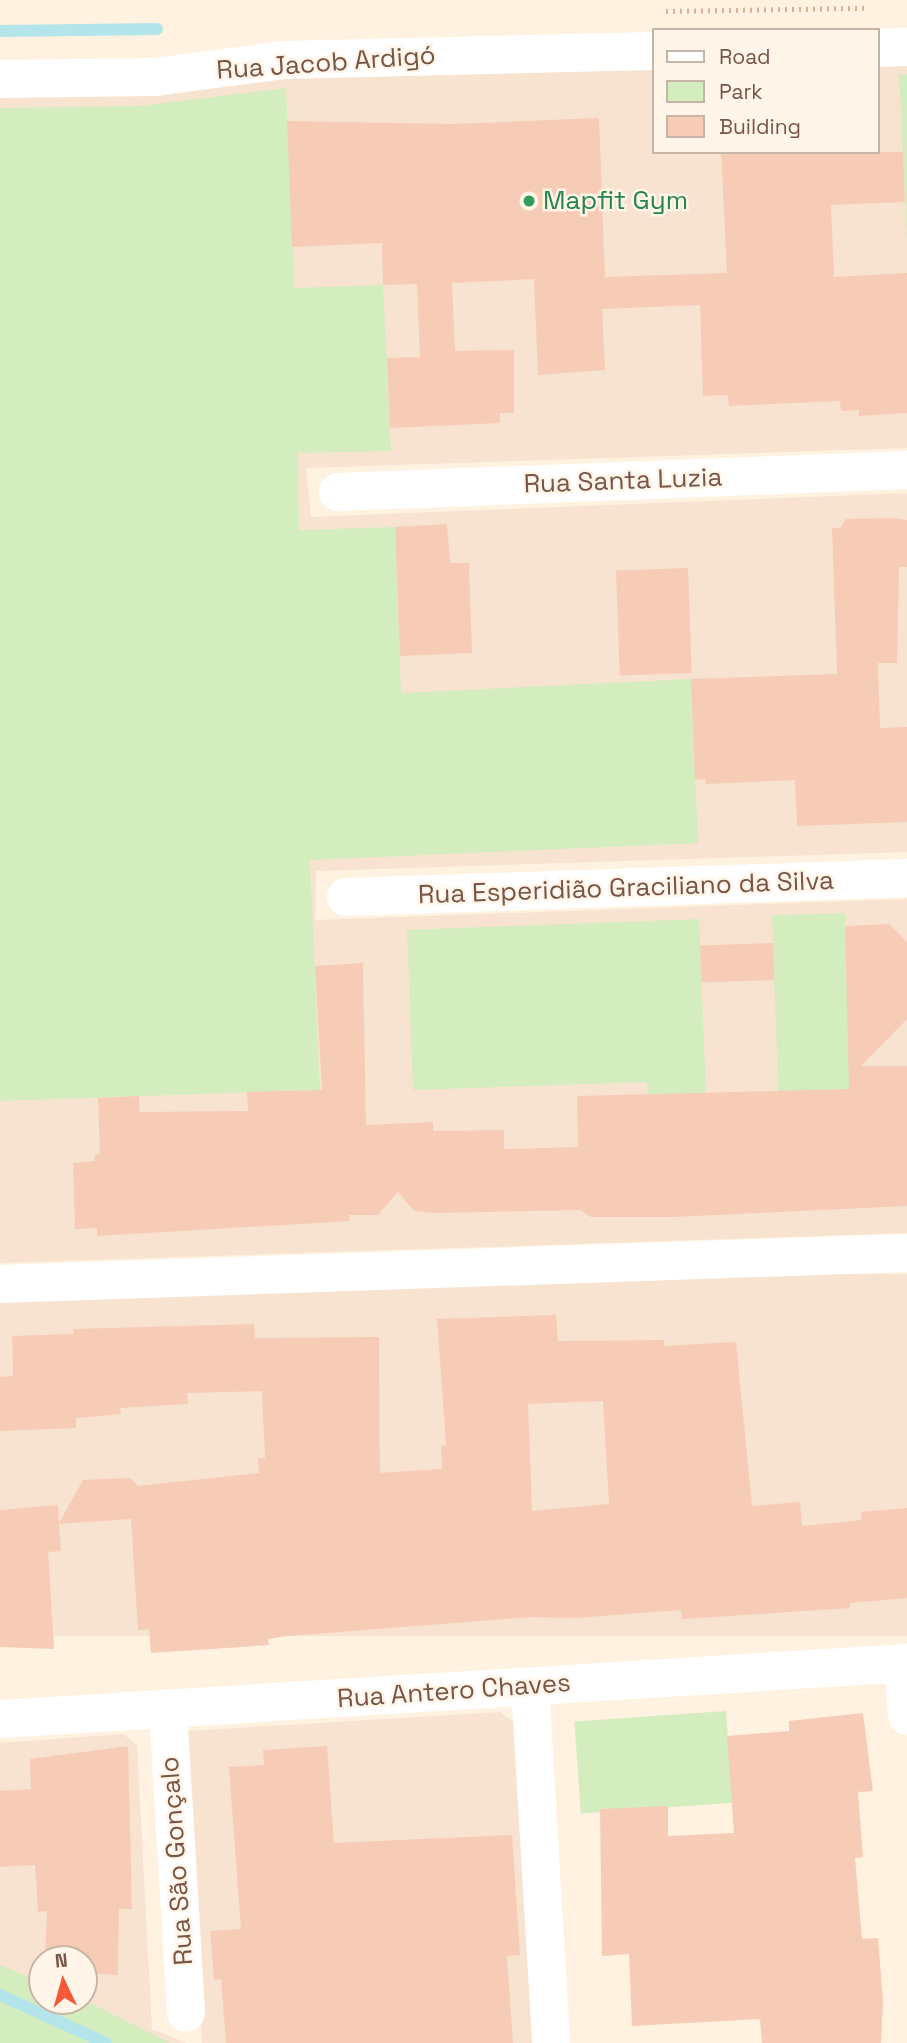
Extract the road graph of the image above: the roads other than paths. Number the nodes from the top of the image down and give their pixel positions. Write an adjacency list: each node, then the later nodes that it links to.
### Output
1 (907, 47): 2 (street)
2 (879, 48)
3 (652, 51): 4 (street, Rua Jacob Ardigó)
4 (0, 79)
5 (907, 470): 6 (street, Rua Santa Luzia)
6 (338, 492)
7 (907, 878): 8 (street, Rua Esperidião Graciliano da Silva)
8 (346, 897)
9 (907, 1253): 10 (street)
10 (0, 1284)
11 (905, 1663): 12 (street, Rua Antero Chaves); 14 (street)
12 (530, 1687): 13 (street, Rua Antero Chaves); 17 (street)
13 (168, 1709): 15 (street, Rua Antero Chaves); 16 (street, Rua São Gonçalo)
14 (907, 1716)
15 (0, 1719)
16 (186, 2012)
17 (551, 2043)

